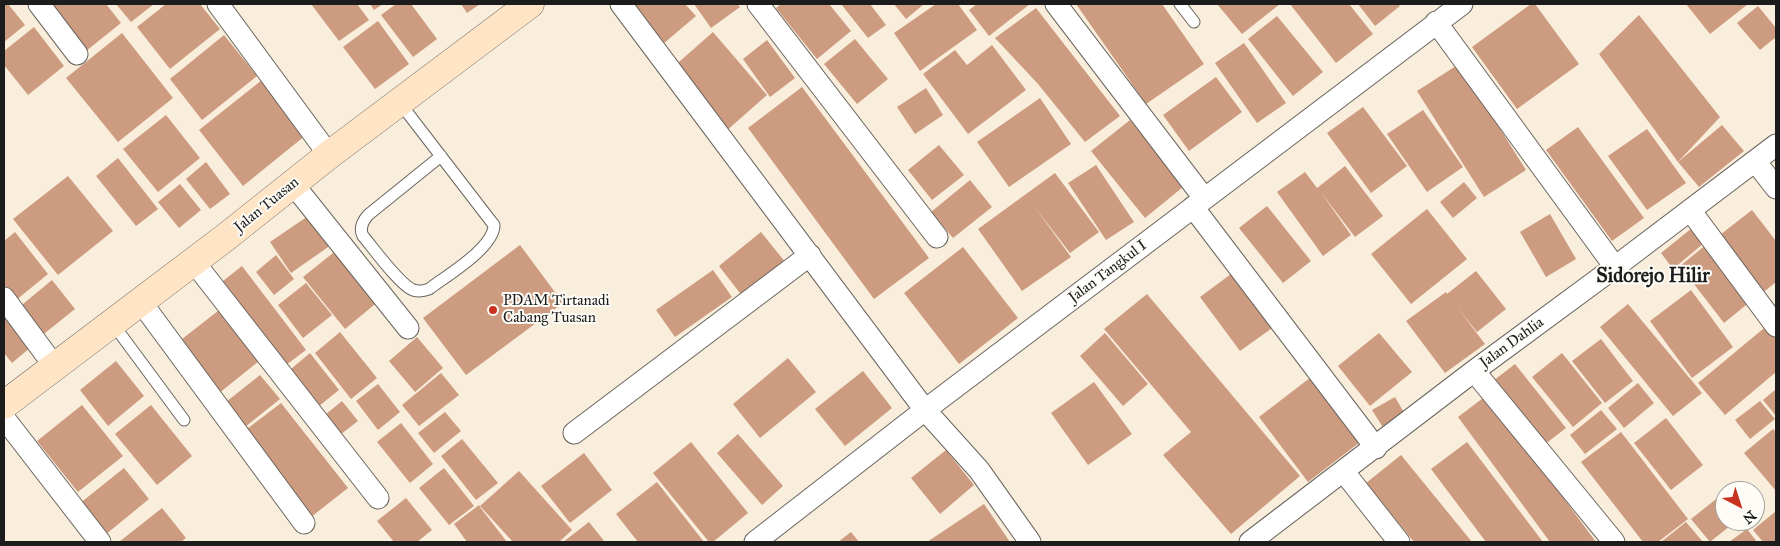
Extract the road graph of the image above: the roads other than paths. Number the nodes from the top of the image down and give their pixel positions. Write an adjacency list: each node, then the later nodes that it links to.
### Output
1 (39, 4): 11 (street)
2 (218, 4): 14 (street)
3 (530, 4): 12 (street, Jalan Tuasan)
4 (621, 4): 22 (street)
5 (758, 4): 21 (street)
6 (1056, 4): 19 (street)
7 (1180, 4): 9 (lane)
8 (1462, 4): 10 (street, Jalan Tangkul I)
9 (1194, 22)
10 (1436, 22): 19 (street, Jalan Tangkul I); 24 (street)
11 (77, 54)
12 (399, 102): 14 (street, Jalan Tuasan); 15 (lane)
13 (1776, 145): 16 (street, Jalan Dahlia)
14 (329, 155): 17 (street, Jalan Tuasan)
15 (441, 156): 15 (lane)
16 (1756, 161): 18 (street); 20 (street, Jalan Dahlia)
17 (293, 184): 23 (street, Jalan Tuasan); 29 (street)
18 (1776, 188)
19 (1198, 203): 33 (street, Jalan Tangkul I); 37 (street)
20 (1690, 210): 24 (street, Jalan Dahlia); 28 (street)
21 (937, 237)
22 (810, 255): 33 (street); 36 (street)
23 (194, 262): 26 (street, Jalan Tuasan); 39 (street)
24 (1615, 267): 31 (street, Jalan Dahlia)
25 (4, 298): 30 (street)
26 (141, 302): 27 (street, Jalan Tuasan); 40 (street)
27 (113, 324): 30 (street, Jalan Tuasan); 35 (lane)
28 (1776, 326)
29 (408, 328)
30 (55, 367): 32 (street, Jalan Tuasan)
31 (1474, 371): 37 (street, Jalan Dahlia); 46 (street)
32 (4, 405)
33 (925, 410): 42 (street, Jalan Tangkul I); 43 (street)
34 (4, 418): 41 (street)
35 (184, 420)
36 (574, 433)
37 (1376, 448): 38 (street, Jalan Dahlia)
38 (1344, 472): 44 (street, Jalan Dahlia); 45 (street)
39 (378, 498)
40 (304, 523)
41 (100, 542)
42 (756, 542)
43 (1030, 542)
44 (1250, 542)
45 (1399, 542)
46 (1614, 542)

